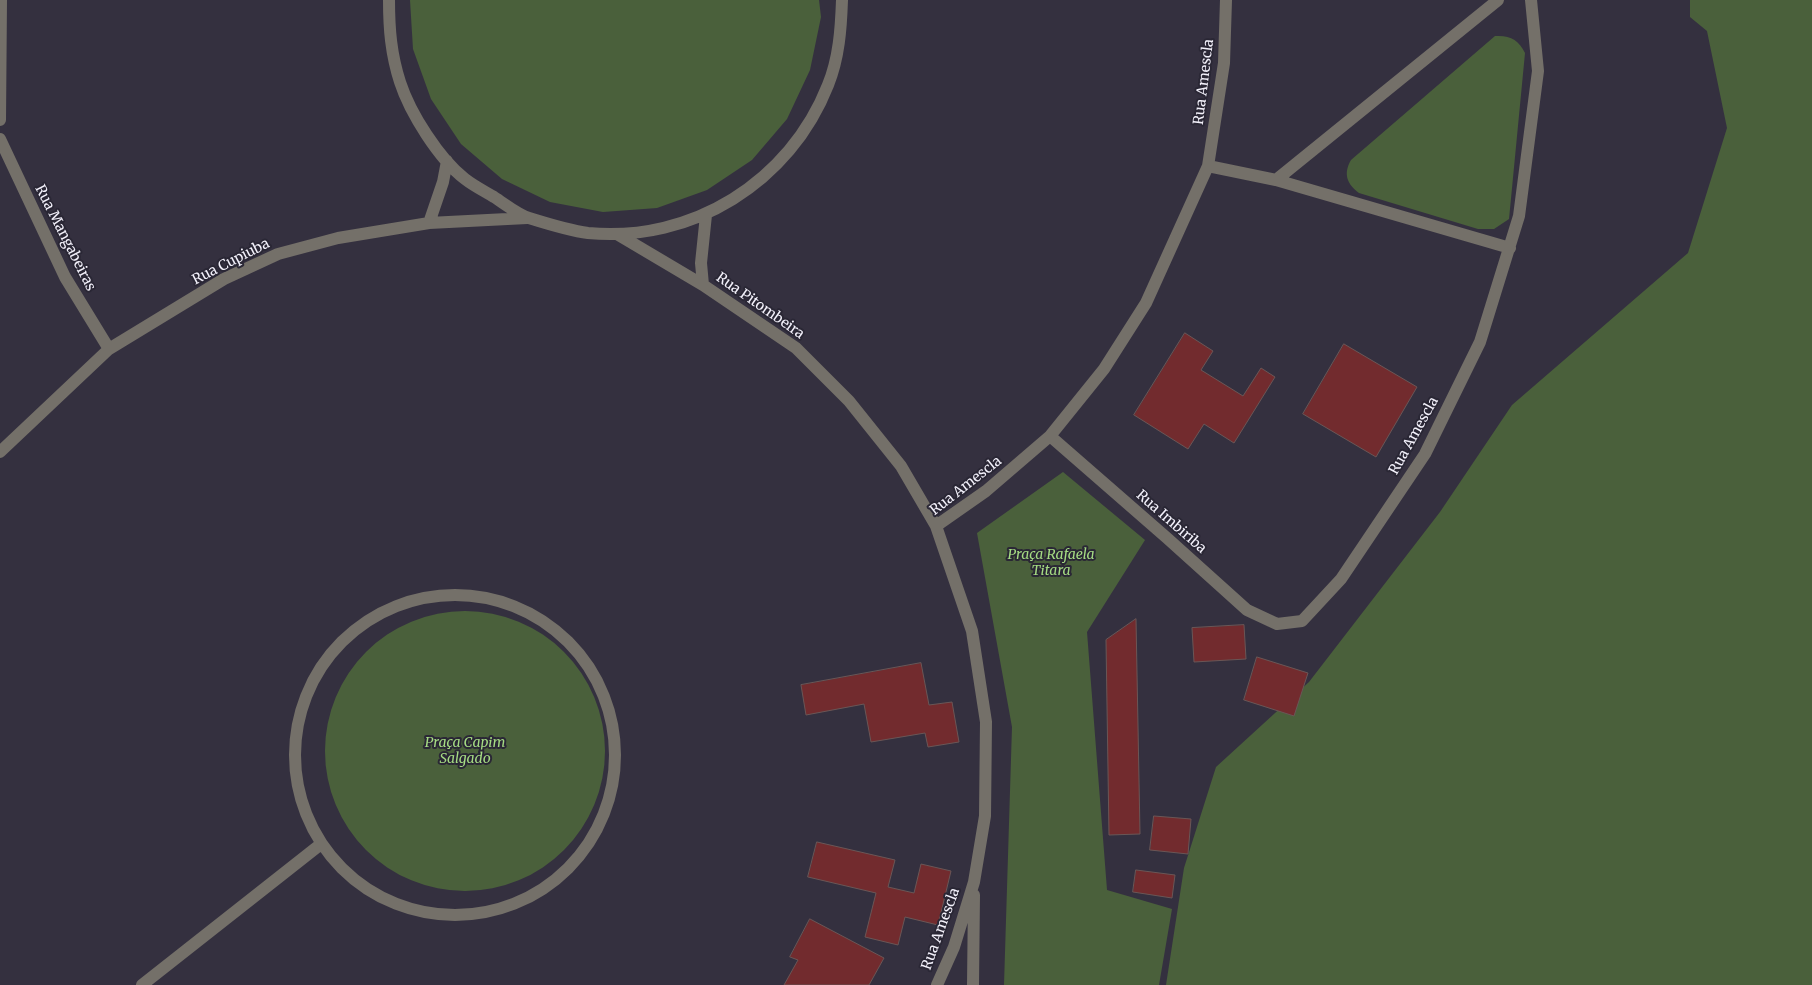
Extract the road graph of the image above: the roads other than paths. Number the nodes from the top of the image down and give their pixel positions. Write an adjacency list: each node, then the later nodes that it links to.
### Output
1 (1, 0): 7 (street)
2 (389, 0): 9 (street)
3 (842, 0): 12 (street)
4 (1226, 0): 10 (street, Rua Amescla)
5 (1498, 0): 11 (street)
6 (1531, 0): 16 (street, Rua Amescla)
7 (0, 120)
8 (0, 139): 18 (street, Rua Mangabeiras)
9 (447, 161): 13 (street); 14 (street)
10 (1208, 166): 11 (street); 19 (street, Rua Amescla)
11 (1276, 180): 16 (street)
12 (706, 215): 15 (street); 17 (street)
13 (527, 218): 14 (street, Rua Cupiuba); 15 (street, Rua Pitombeira)
14 (429, 223): 18 (street, Rua Cupiuba)
15 (617, 234): 17 (street, Rua Pitombeira)
16 (1510, 248): 22 (street, Rua Amescla)
17 (703, 285): 21 (street, Rua Pitombeira)
18 (109, 348): 20 (street, Rua Cupiuba)
19 (1050, 436): 21 (street, Rua Amescla); 22 (street, Rua Imbiriba)
20 (0, 452)
21 (936, 526): 24 (street, Rua Amescla)
22 (1277, 624)
23 (321, 844): 23 (street); 25 (street)
24 (974, 882): 26 (street, Rua Amescla); 27 (street, Rua Amescla)
25 (142, 985)
26 (936, 985)
27 (974, 985)

